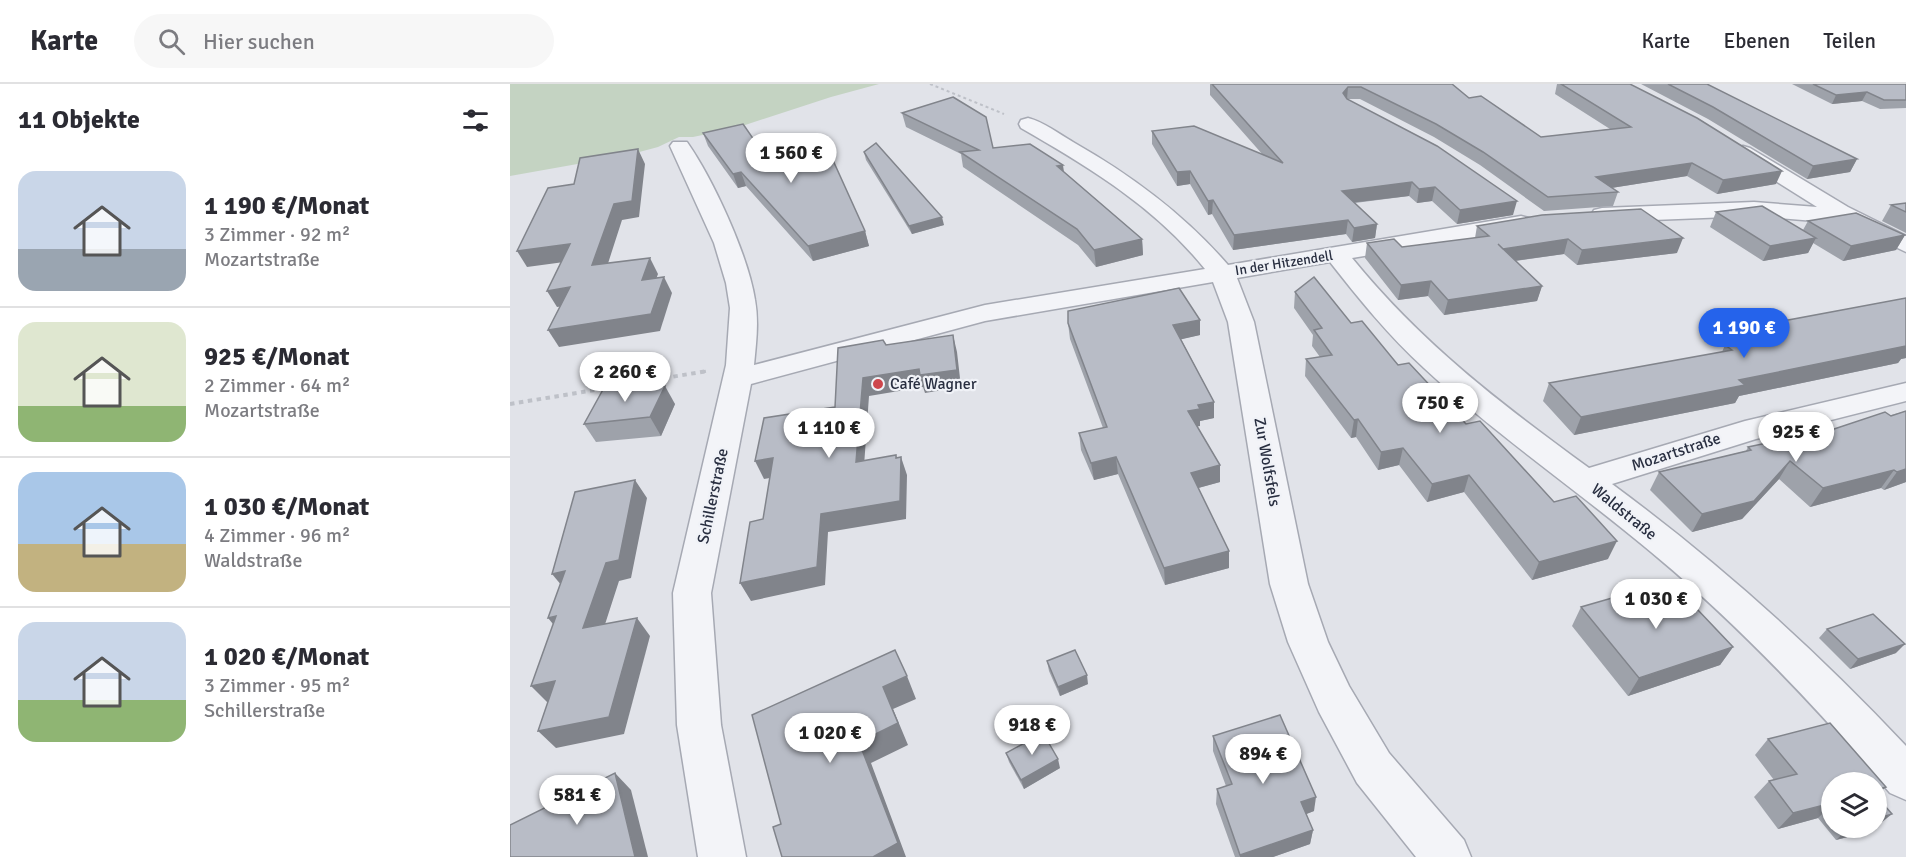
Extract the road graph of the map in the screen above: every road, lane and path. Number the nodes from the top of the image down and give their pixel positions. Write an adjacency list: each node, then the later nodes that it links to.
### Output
1 (930, 84): 2 (path)
2 (1028, 124): 10 (street, Zur Wolfsfels)
3 (1726, 142): 6 (street)
4 (680, 146): 11 (street, Schillerstraße)
5 (1519, 206): 9 (street, In der Hitzendell)
6 (1840, 213): 7 (street); 8 (street)
7 (1585, 216)
8 (1906, 245)
9 (1336, 254): 10 (street, In der Hitzendell); 16 (street, Waldstraße)
10 (1222, 273): 11 (street, In der Hitzendell); 19 (street, Zur Wolfsfels)
11 (738, 371): 12 (path); 18 (street, Schillerstraße)
12 (624, 385)
13 (613, 387): 15 (path)
14 (1906, 392): 16 (street, Mozartstraße)
15 (510, 404)
16 (1586, 481): 17 (street, Waldstraße)
17 (1906, 778)
18 (722, 857)
19 (1447, 857)

